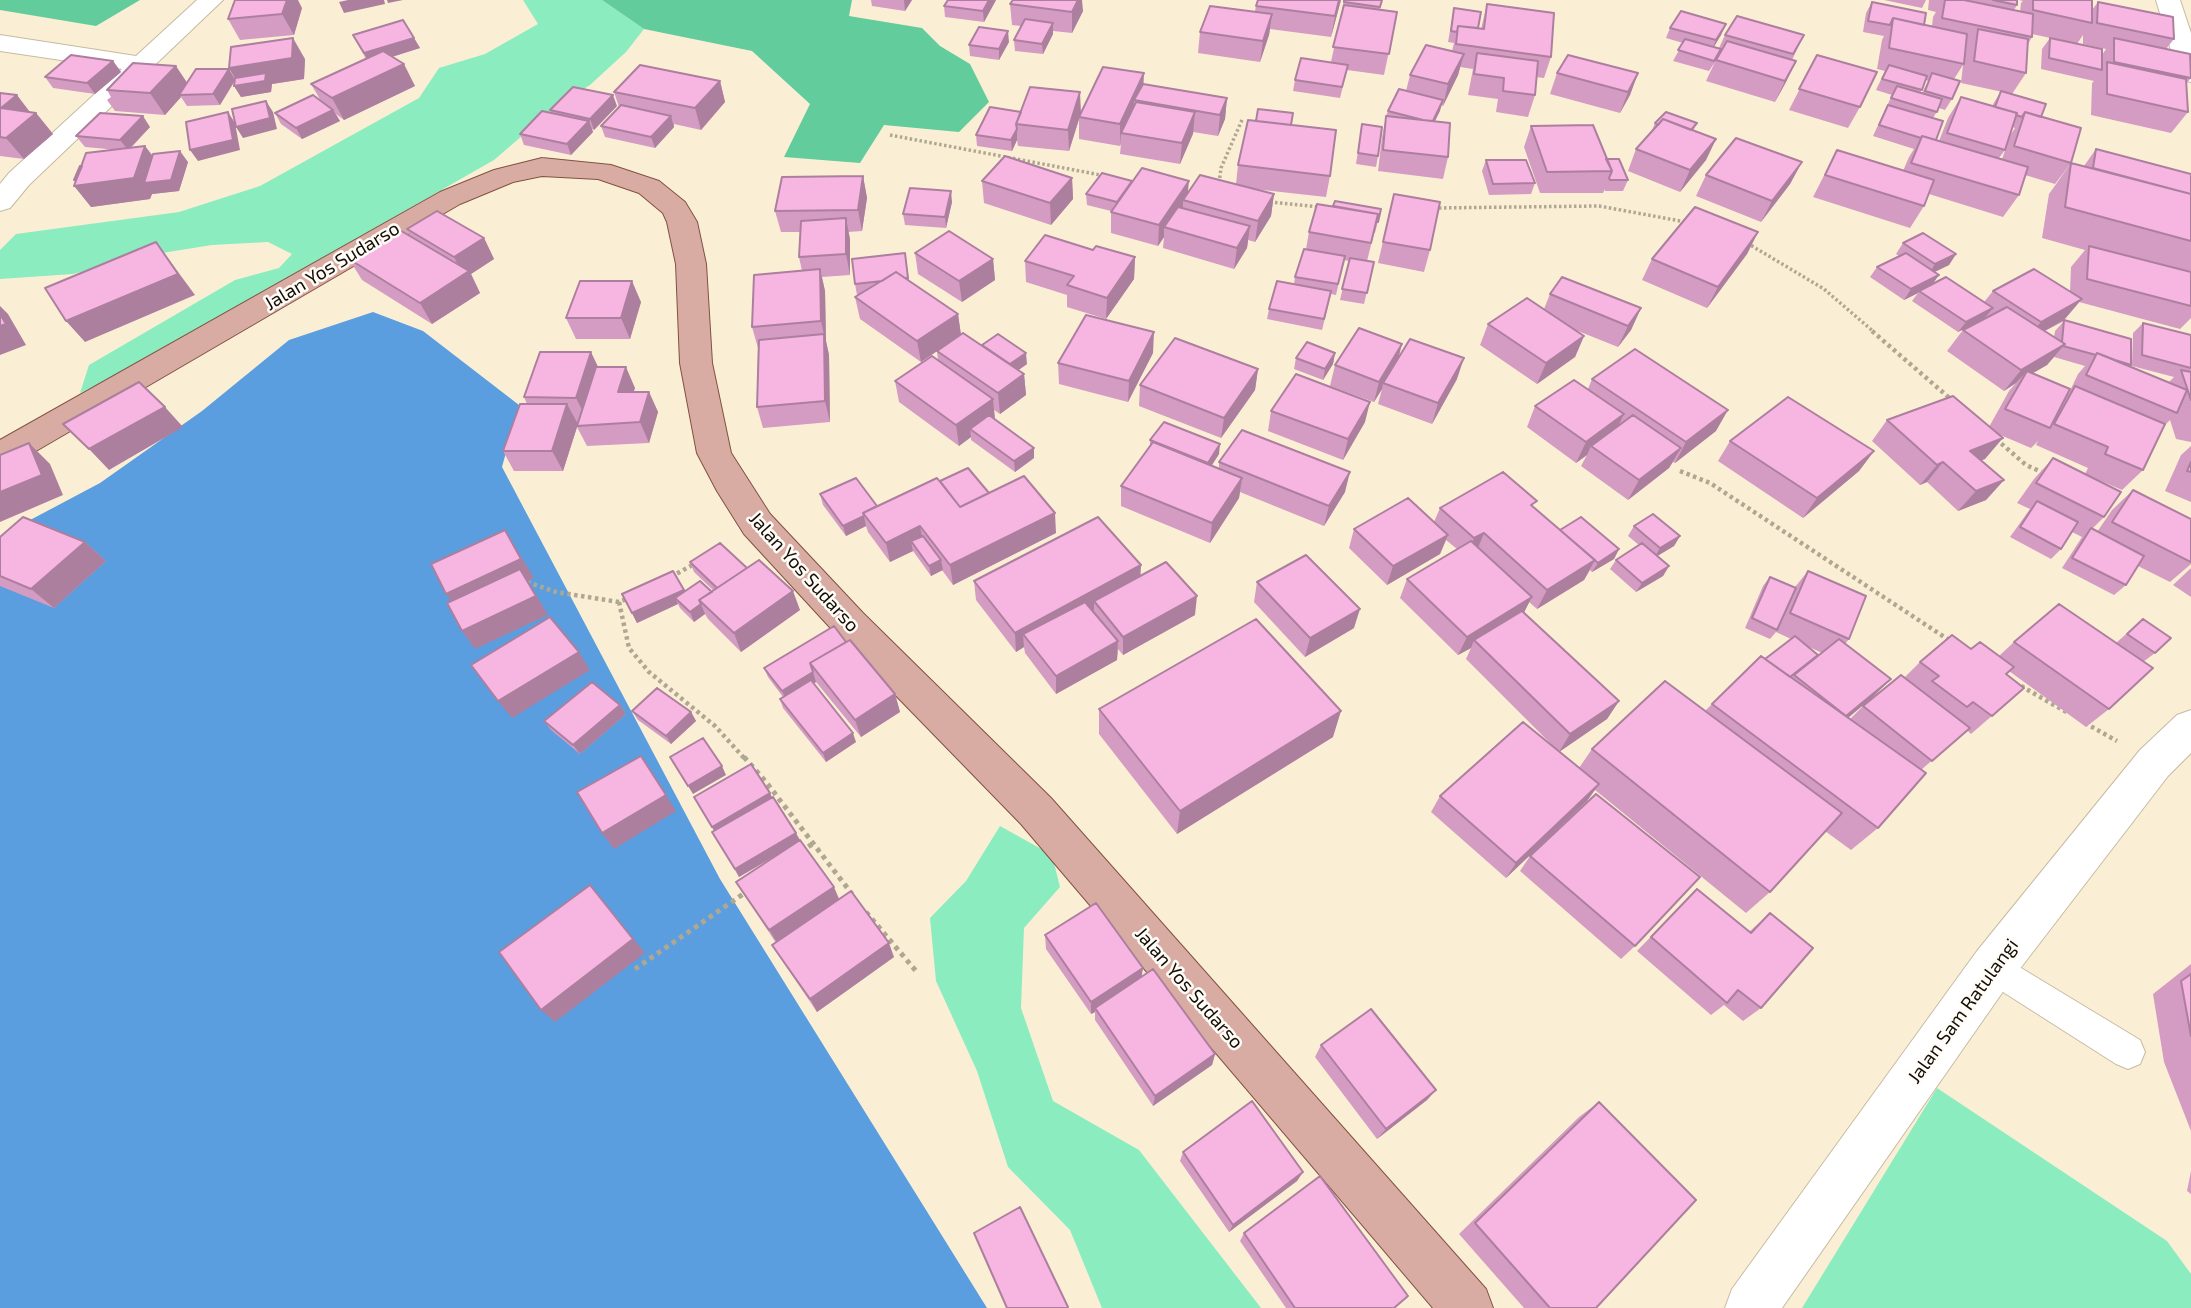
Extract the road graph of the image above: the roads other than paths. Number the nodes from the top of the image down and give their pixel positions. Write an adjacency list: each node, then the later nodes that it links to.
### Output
1 (211, 0): 4 (street)
2 (2168, 0): 5 (street)
3 (0, 43): 4 (street)
4 (141, 64): 6 (street)
5 (2191, 74)
6 (0, 202)
7 (0, 456): 11 (main road, Jalan Yos Sudarso)
8 (2191, 727): 9 (street, Jalan Sam Ratulangi)
9 (1993, 967): 10 (lane); 12 (street, Jalan Sam Ratulangi)
10 (2128, 1052)
11 (1467, 1308)
12 (1751, 1308)

